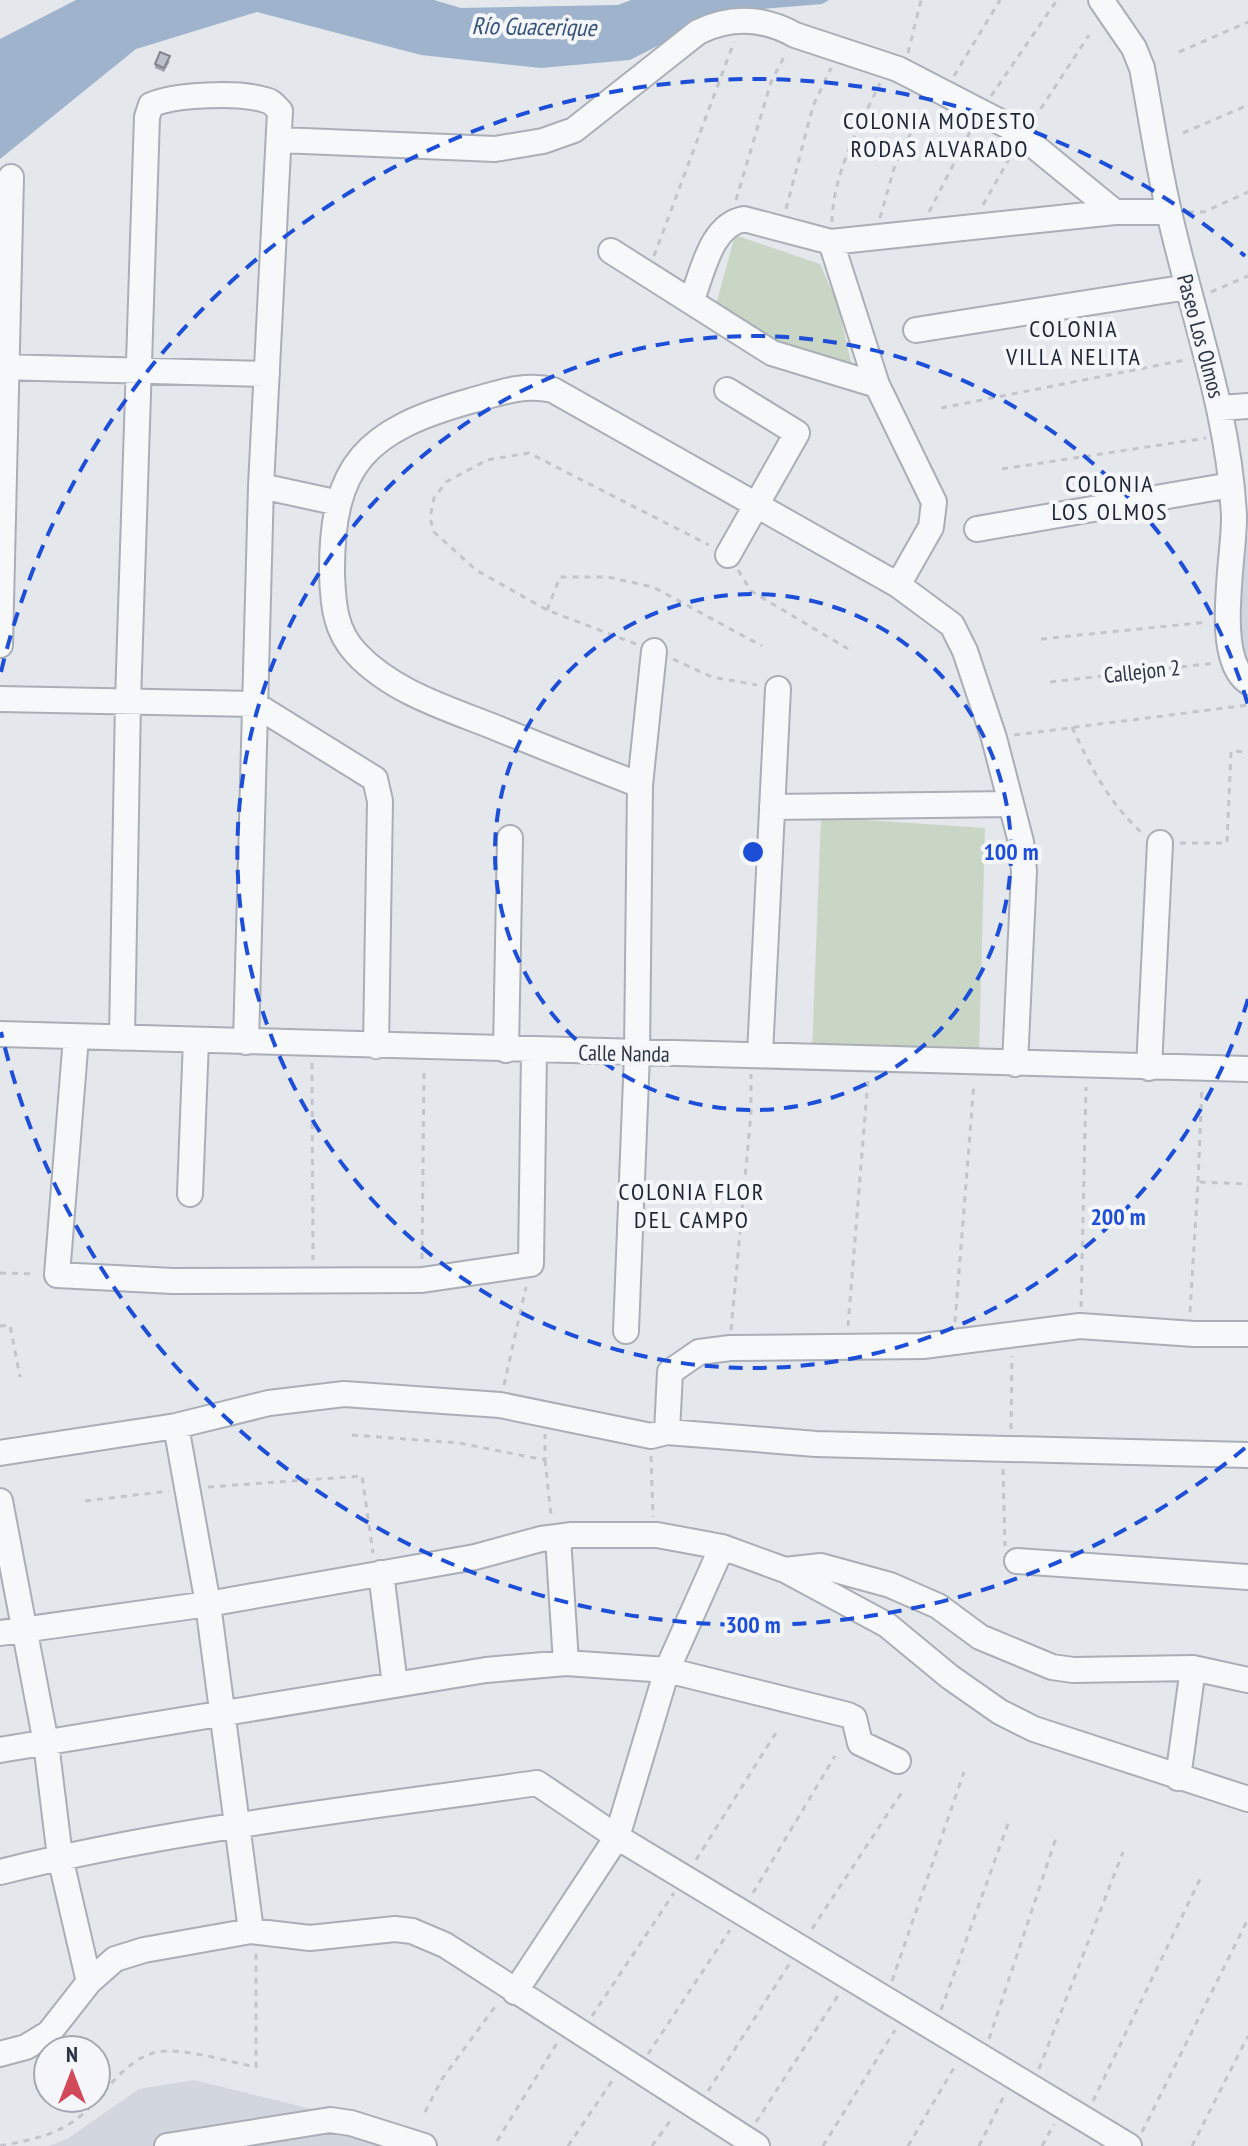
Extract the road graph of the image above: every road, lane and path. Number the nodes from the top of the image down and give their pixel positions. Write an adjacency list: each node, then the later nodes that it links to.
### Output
1 (921, 0): 9 (path)
2 (1000, 0): 10 (path)
3 (1101, 0): 17 (street, Paseo Los Olmos)
4 (742, 19): 6 (street); 13 (street); 23 (path)
5 (1248, 22): 8 (path)
6 (795, 35): 7 (street); 18 (path)
7 (840, 51): 9 (street); 19 (path)
8 (1179, 52)
9 (895, 69): 10 (street); 21 (path)
10 (939, 90): 16 (street); 20 (path)
11 (1248, 105): 12 (path)
12 (1183, 133)
13 (280, 140): 30 (street); 31 (street)
14 (11, 177): 29 (street)
15 (1248, 192): 17 (path)
16 (1115, 212): 17 (street); 20 (street)
17 (1168, 212): 25 (street, Paseo Los Olmos)
18 (729, 221): 19 (street); 26 (street)
19 (781, 228): 21 (street)
20 (874, 237): 21 (street)
21 (831, 242): 32 (street)
22 (611, 251): 23 (street)
23 (647, 274): 26 (street)
24 (1248, 276): 25 (path)
25 (1190, 294): 27 (street); 28 (street, Paseo Los Olmos)
26 (692, 299): 32 (street)
27 (916, 330)
28 (1206, 356): 35 (path); 36 (street, Paseo Los Olmos)
29 (4, 367): 30 (street); 50 (street)
30 (140, 369): 31 (street); 59 (street)
31 (267, 374): 40 (street)
32 (877, 385): 46 (street)
33 (727, 390): 42 (street)
34 (1248, 406): 36 (street)
35 (941, 408)
36 (1220, 408): 37 (street, Paseo Los Olmos)
37 (1225, 435): 38 (path); 39 (street, Paseo Los Olmos)
38 (1002, 469)
39 (1231, 485): 43 (street, Paseo Los Olmos); 44 (street)
40 (261, 486): 41 (street); 60 (street)
41 (339, 503): 42 (street); 65 (street)
42 (757, 507): 45 (street); 46 (street)
43 (1241, 523): 48 (street, Paseo Los Olmos)
44 (977, 529)
45 (728, 555): 47 (path); 52 (path)
46 (898, 585): 63 (street)
47 (547, 610): 51 (path); 53 (path)
48 (1228, 620): 49 (path); 54 (street, Paseo Los Olmos)
49 (1041, 639)
50 (0, 645)
51 (762, 646)
52 (850, 650)
53 (654, 651): 57 (path); 65 (street)
54 (1234, 661): 55 (path, Callejon 2); 56 (street, Paseo Los Olmos)
55 (1050, 682)
56 (1248, 682)
57 (778, 689): 67 (street)
58 (0, 699): 59 (street)
59 (128, 701): 60 (street); 72 (street)
60 (254, 704): 74 (street); 76 (street)
61 (1248, 705): 62 (path)
62 (1072, 727): 63 (path); 69 (path)
63 (994, 738): 66 (street)
64 (1248, 752): 69 (path)
65 (640, 785): 80 (street)
66 (1010, 804): 67 (street); 84 (street)
67 (772, 807): 81 (street)
68 (510, 838): 78 (street)
69 (1160, 843): 86 (street)
70 (0, 1034): 71 (street, Calle Nanda)
71 (76, 1037): 72 (street, Calle Nanda); 94 (street)
72 (122, 1038): 73 (street, Calle Nanda)
73 (196, 1040): 74 (street, Calle Nanda); 91 (street)
74 (246, 1042): 75 (street, Calle Nanda)
75 (312, 1044): 76 (street, Calle Nanda); 96 (path)
76 (376, 1046): 77 (street, Calle Nanda)
77 (424, 1047): 78 (street, Calle Nanda); 95 (path)
78 (506, 1050): 79 (street, Calle Nanda)
79 (534, 1051): 80 (street, Calle Nanda); 92 (street)
80 (637, 1054): 81 (street, Calle Nanda); 99 (street)
81 (756, 1054): 82 (street, Calle Nanda); 104 (path)
82 (870, 1059): 83 (street, Calle Nanda); 105 (path)
83 (975, 1063): 84 (street, Calle Nanda); 103 (path)
84 (1015, 1064): 85 (street, Calle Nanda)
85 (1087, 1067): 86 (street, Calle Nanda); 98 (path)
86 (1149, 1068): 87 (street, Calle Nanda)
87 (1203, 1068): 88 (street, Calle Nanda); 89 (path)
88 (1248, 1069)
89 (1198, 1182): 90 (path); 101 (path)
90 (1248, 1184)
91 (190, 1194)
92 (531, 1264): 95 (street); 107 (path)
93 (0, 1273): 94 (path)
94 (57, 1275): 96 (street)
95 (422, 1280): 96 (street)
96 (313, 1282)
97 (0, 1326): 106 (path)
98 (1080, 1326): 100 (street); 101 (street)
99 (626, 1331)
100 (1013, 1333): 103 (street); 112 (path)
101 (1189, 1334): 102 (street)
102 (1248, 1334)
103 (953, 1344): 105 (street)
104 (730, 1348): 105 (street); 110 (street)
105 (846, 1348)
106 (20, 1377)
107 (500, 1405): 108 (street); 109 (street)
108 (544, 1415): 110 (street); 115 (path)
109 (176, 1426): 113 (street); 116 (street)
110 (659, 1434): 112 (street); 119 (path)
111 (352, 1435): 115 (path)
112 (1006, 1446): 114 (street); 123 (path)
113 (0, 1453)
114 (1248, 1455)
115 (545, 1460): 120 (path)
116 (187, 1489): 118 (path); 125 (path); 127 (street)
117 (0, 1501): 121 (street)
118 (85, 1501)
119 (654, 1535): 120 (street); 122 (street)
120 (556, 1537): 125 (street); 130 (street)
121 (4, 1546): 128 (street)
122 (722, 1547): 124 (street); 132 (street)
123 (1017, 1561): 126 (street)
124 (785, 1570): 131 (street); 142 (street)
125 (379, 1574): 127 (street); 134 (street)
126 (1248, 1577)
127 (208, 1604): 128 (street); 135 (street)
128 (25, 1629): 129 (street); 137 (street)
129 (0, 1633)
130 (566, 1663): 132 (street); 134 (street)
131 (1193, 1668): 133 (street); 142 (street)
132 (667, 1670): 140 (street); 148 (street)
133 (1248, 1680)
134 (395, 1685): 135 (street)
135 (223, 1714): 137 (street); 146 (street)
136 (777, 1731): 152 (path)
137 (46, 1743): 138 (street); 150 (street)
138 (0, 1750)
139 (835, 1756): 154 (path)
140 (898, 1761)
141 (964, 1772): 161 (path)
142 (1178, 1778): 144 (street)
143 (904, 1789): 157 (path)
144 (1248, 1799)
145 (1009, 1821): 162 (path)
146 (237, 1827): 148 (street); 150 (street); 156 (street)
147 (1057, 1835): 165 (path)
148 (617, 1837): 152 (street); 160 (street)
149 (1123, 1852): 168 (path)
150 (60, 1857): 151 (street); 159 (street)
151 (0, 1872)
152 (684, 1878): 154 (street); 163 (path)
153 (1200, 1879): 172 (path)
154 (742, 1913): 157 (street); 167 (path)
155 (1248, 1919): 174 (path)
156 (253, 1931): 159 (street); 160 (street); 178 (path)
157 (800, 1948): 158 (street); 169 (path)
158 (850, 1978): 161 (street); 176 (path)
159 (89, 1982): 166 (street)
160 (512, 1990): 163 (street); 171 (path)
161 (896, 2006): 162 (street); 182 (path)
162 (934, 2028): 165 (street)
163 (574, 2030): 167 (street); 175 (path)
164 (1248, 2036): 186 (path)
165 (974, 2053): 168 (street); 183 (path)
166 (0, 2054)
167 (631, 2066): 169 (street); 180 (path)
168 (1023, 2082): 170 (street); 184 (path)
169 (691, 2104): 176 (street); 181 (path)
170 (1063, 2106): 172 (street); 185 (path)
171 (425, 2112)
172 (1084, 2119): 174 (street)
173 (310, 2135): 177 (street); 179 (street)
174 (1135, 2139)
175 (497, 2141)
176 (751, 2142)
177 (178, 2145)
178 (0, 2146)
179 (424, 2146)
180 (568, 2146)
181 (652, 2146)
182 (823, 2146)
183 (908, 2146)
184 (979, 2146)
185 (1042, 2146)
186 (1192, 2146)

